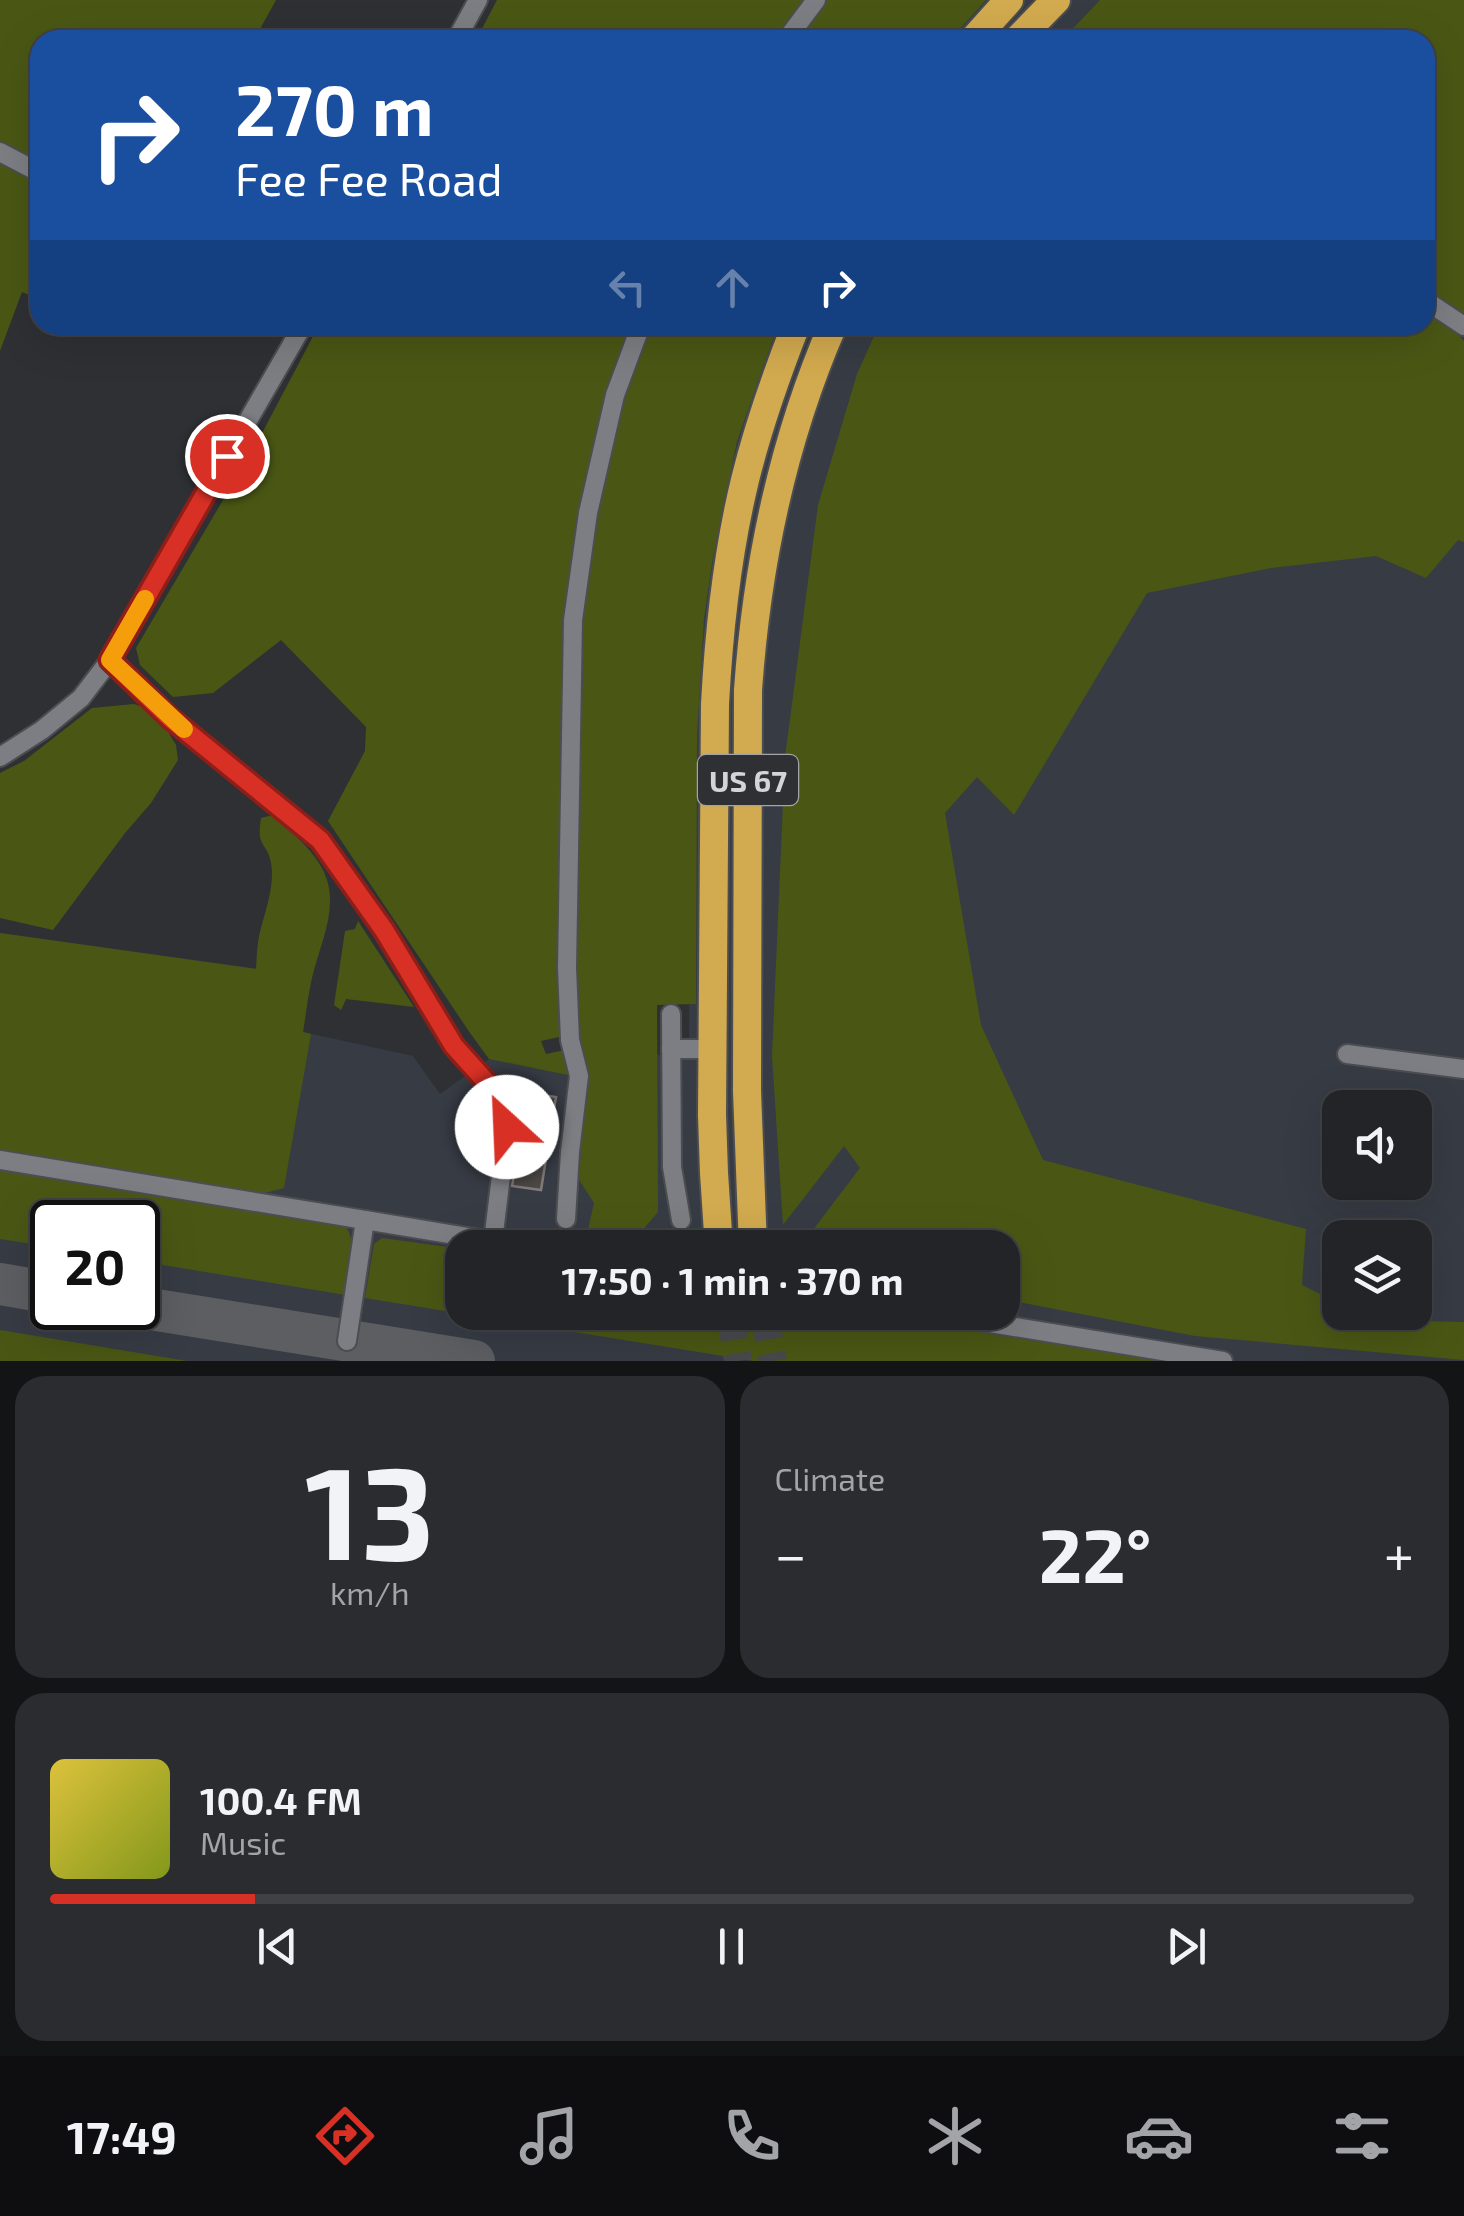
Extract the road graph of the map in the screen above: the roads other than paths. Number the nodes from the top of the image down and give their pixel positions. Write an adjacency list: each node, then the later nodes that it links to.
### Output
1 (478, 0): 5 (street)
2 (816, 0): 6 (street)
3 (1009, 0): 7 (highway)
4 (1056, 0): 8 (highway)
5 (462, 30)
6 (794, 30)
7 (982, 30)
8 (1027, 30)
9 (0, 152): 10 (street)
10 (30, 168)
11 (1435, 307): 12 (street)
12 (1464, 326)
13 (297, 335): 17 (street)
14 (637, 335): 25 (street)
15 (792, 335): 21 (highway, US 67)
16 (828, 335): 30 (highway, US 67)
17 (110, 660): 18 (street); 28 (street)
18 (0, 757)
19 (671, 1014): 20 (street)
20 (671, 1049): 21 (street); 27 (street)
21 (712, 1049): 29 (highway, US 67)
22 (1347, 1054): 23 (street)
23 (1464, 1069)
24 (0, 1160): 26 (street)
25 (566, 1219)
26 (365, 1220): 31 (street); 33 (street)
27 (681, 1220)
28 (494, 1230)
29 (718, 1230)
30 (752, 1230)
31 (445, 1233)
32 (1020, 1328): 34 (street)
33 (347, 1340)
34 (1223, 1361)

